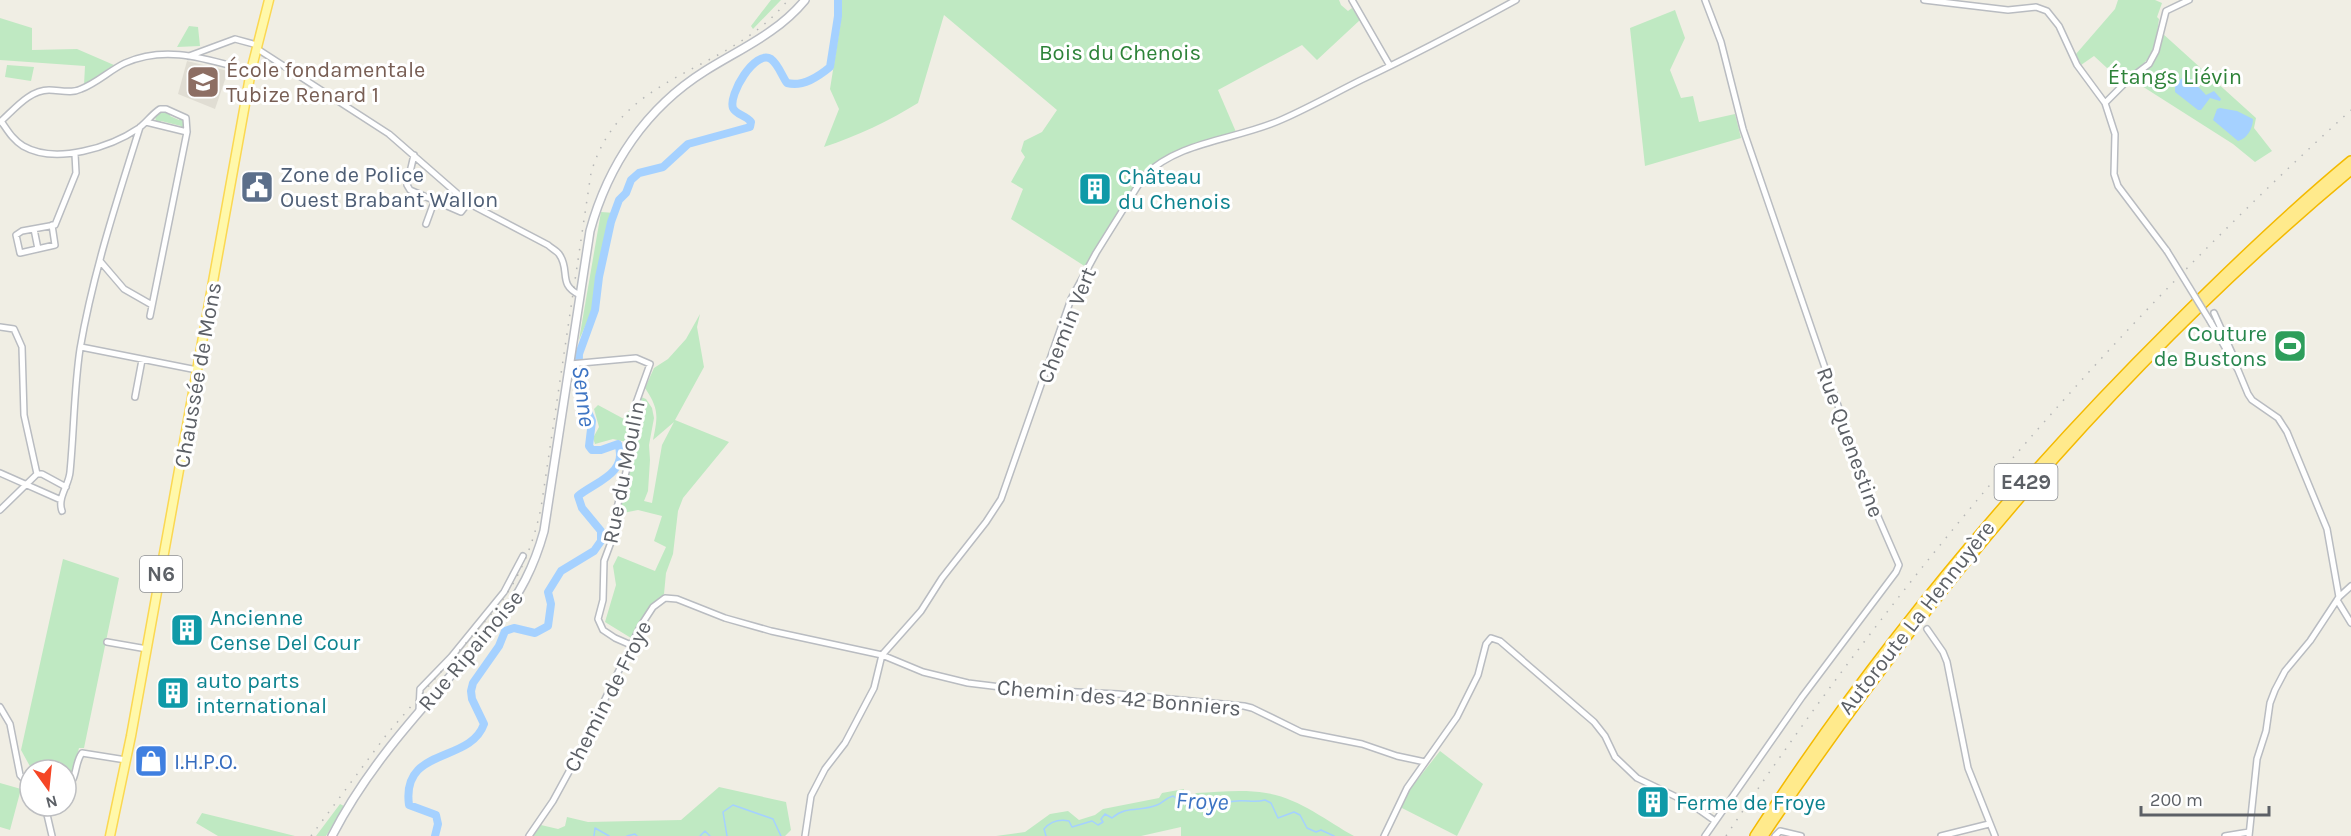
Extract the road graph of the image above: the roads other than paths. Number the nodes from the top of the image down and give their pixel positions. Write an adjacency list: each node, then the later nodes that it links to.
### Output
1 (269, 0): 9 (main road, Chaussée de Mons / N6)
2 (805, 0): 29 (street, Rue Ripainoise)
3 (1352, 0): 11 (street)
4 (1516, 0): 11 (street, Chemin Vert)
5 (1704, 0): 63 (street, Rue Quenestine)
6 (1923, 0): 8 (street)
7 (2189, 0): 13 (street)
8 (1929, 1): 13 (street)
9 (257, 46): 10 (street); 12 (main road, Chaussée de Mons / N6); 19 (street)
10 (189, 56): 12 (street); 14 (street)
11 (1390, 66): 55 (street, Chemin Vert)
12 (251, 71): 37 (main road, Chaussée de Mons / N6)
13 (2105, 103): 38 (street, bridge)
14 (1, 122): 18 (street)
15 (146, 122): 16 (street); 17 (street); 17 (street)
16 (140, 127): 18 (street); 28 (street)
17 (187, 132): 30 (street)
18 (75, 154): 25 (street)
19 (414, 155): 22 (street); 23 (street)
20 (2351, 161): 73 (highway, Autoroute La Hennuyère / E429)
21 (2351, 170): 74 (highway, Autoroute La Hennuyère / E429)
22 (434, 202): 23 (street); 24 (street)
23 (468, 202): 29 (street)
24 (426, 224)
25 (52, 225): 26 (street); 27 (street)
26 (34, 229): 27 (street); 27 (street)
27 (38, 249)
28 (99, 261): 30 (street); 34 (street)
29 (580, 295): 36 (street, Rue Ripainoise)
30 (152, 305): 32 (street)
31 (2214, 314): 38 (street)
32 (150, 316)
33 (0, 327): 41 (street)
34 (81, 347): 35 (street); 43 (street)
35 (142, 360): 37 (street); 39 (street)
36 (572, 364): 53 (street, Rue du Moulin); 57 (street, Rue Ripainoise)
37 (198, 370): 54 (main road, Chaussée de Mons / N6)
38 (2238, 370): 49 (street)
39 (135, 397)
40 (0, 473): 42 (street)
41 (37, 474): 42 (street); 43 (street)
42 (26, 484): 44 (street); 45 (street)
43 (66, 487): 44 (street)
44 (61, 500): 46 (street)
45 (0, 510)
46 (62, 511)
47 (523, 556): 57 (street)
48 (2351, 586): 49 (street)
49 (2338, 598): 50 (street); 65 (street)
50 (2351, 623)
51 (1927, 629): 64 (street)
52 (107, 642): 54 (street)
53 (631, 645): 55 (street, Chemin de Froye); 69 (street, Chemin de Froye)
54 (147, 649): 58 (main road, Chaussée de Mons / N6)
55 (882, 655): 60 (street, Chemin des 42 Bonniers); 70 (street, Chemin Vert)
56 (0, 706): 61 (street)
57 (419, 711): 68 (street, Rue Ripainoise)
58 (127, 757): 59 (street); 67 (main road, Chaussée de Mons / N6)
59 (78, 758)
60 (1425, 762): 63 (street); 71 (street)
61 (18, 765)
62 (48, 818): 66 (street)
63 (1716, 821): 72 (street, Rue Quenestine)
64 (1989, 824): 77 (street); 78 (street)
65 (2249, 834): 79 (street)
66 (52, 836)
67 (112, 836)
68 (332, 836)
69 (529, 836)
70 (804, 836)
71 (1384, 836)
72 (1706, 836)
73 (1755, 836)
74 (1763, 836)
75 (1775, 836): 76 (street)
76 (1801, 836)
77 (1941, 836)
78 (1995, 836)
79 (2225, 836)

